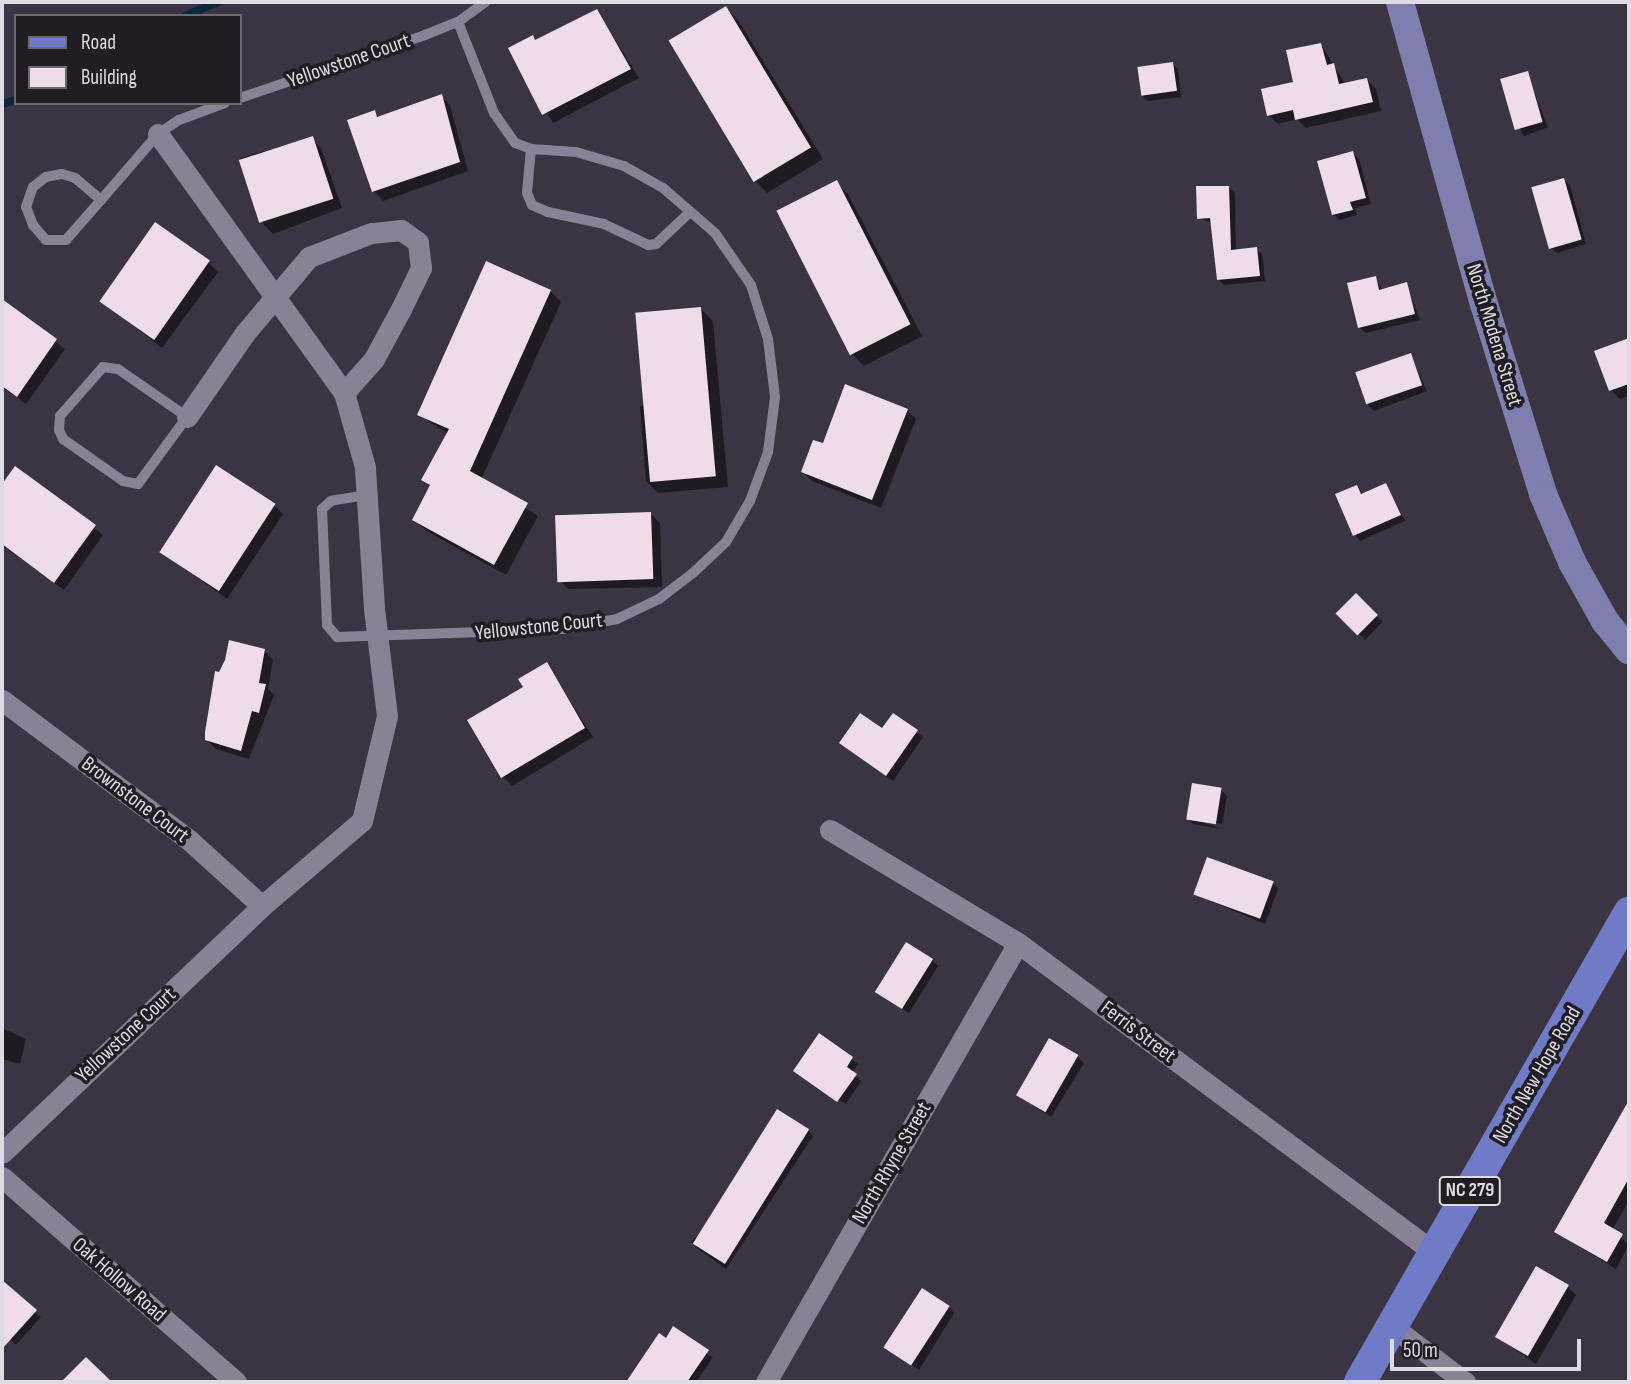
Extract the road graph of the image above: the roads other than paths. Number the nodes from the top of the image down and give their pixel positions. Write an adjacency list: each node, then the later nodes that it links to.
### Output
1 (486, 2): 3 (lane, Yellowstone Court)
2 (1400, 2): 15 (street, North Modena Street)
3 (458, 22): 4 (lane, Yellowstone Court); 7 (lane)
4 (242, 97)
5 (220, 105): 6 (lane)
6 (158, 134): 8 (lane); 10 (street, Yellowstone Court)
7 (531, 149): 9 (lane, Yellowstone Court); 9 (lane)
8 (101, 200): 8 (lane)
9 (690, 212): 14 (lane, Yellowstone Court)
10 (275, 297): 11 (street, Yellowstone Court); 11 (street); 12 (street)
11 (344, 393): 13 (street, Yellowstone Court)
12 (187, 418): 12 (lane)
13 (367, 495): 14 (street, Yellowstone Court); 14 (lane, Yellowstone Court)
14 (380, 636): 18 (street, Yellowstone Court)
15 (1629, 651)
16 (2, 700): 18 (street, Brownstone Court)
17 (830, 830): 20 (street, Ferris Street)
18 (262, 906): 21 (street, Yellowstone Court)
19 (1629, 913): 23 (main road, North New Hope Road / NC 279)
20 (1018, 943): 23 (street, Ferris Street); 26 (street, North Rhyne Street)
21 (2, 1153)
22 (2, 1177): 25 (street, Oak Hollow Road)
23 (1435, 1253): 24 (main road, North New Hope Road / NC 279)
24 (1393, 1327): 27 (main road, North New Hope Road / NC 279); 28 (street)
25 (236, 1382)
26 (766, 1382)
27 (1360, 1382)
28 (1465, 1382)

